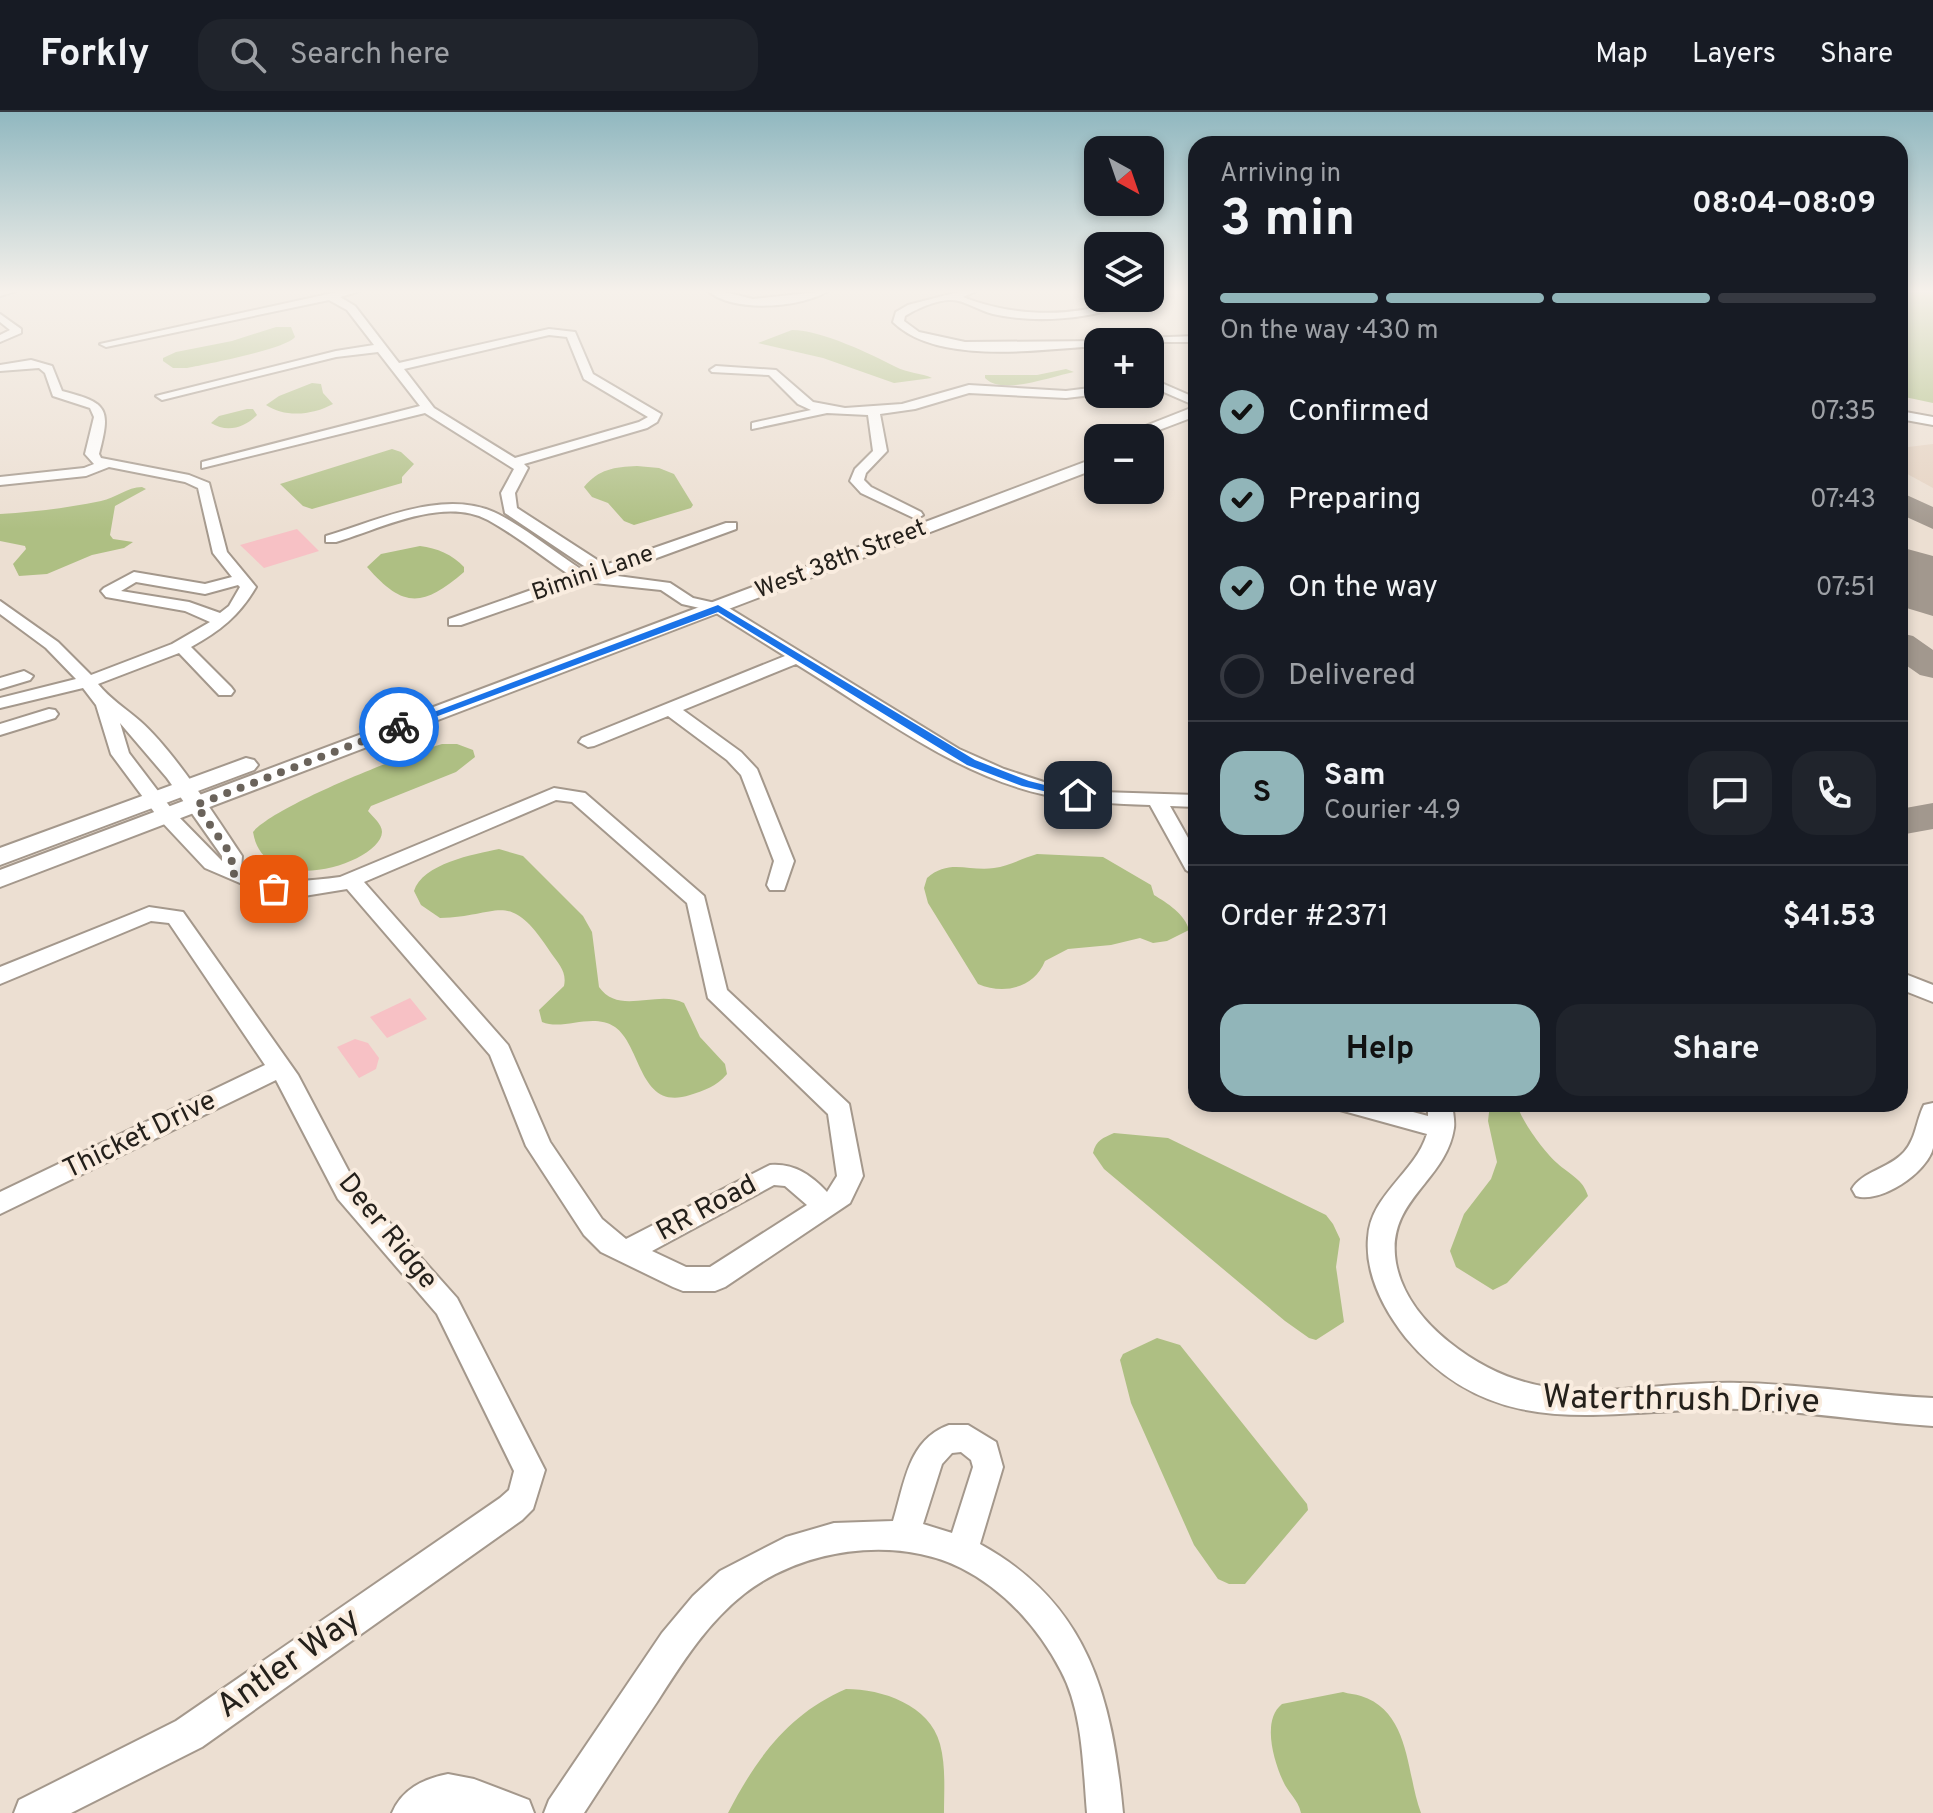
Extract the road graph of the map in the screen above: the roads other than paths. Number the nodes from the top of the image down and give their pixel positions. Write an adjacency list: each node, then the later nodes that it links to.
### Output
1 (50, 370): 21 (street)
2 (268, 370): 8 (street)
3 (397, 370): 10 (street)
4 (586, 370): 22 (street)
5 (763, 370): 11 (street)
6 (1164, 388): 9 (street)
7 (1084, 392): 12 (street)
8 (162, 396)
9 (1188, 399)
10 (428, 408): 22 (street); 23 (street)
11 (825, 410): 12 (street); 17 (street)
12 (873, 411): 30 (street)
13 (1188, 414): 16 (main road)
14 (1908, 416): 15 (street)
15 (1933, 421)
16 (1161, 424)
17 (756, 426)
18 (1188, 427): 19 (main road)
19 (1164, 437)
20 (1084, 452): 30 (main road, West 38th Street)
21 (100, 461): 25 (street); 26 (street); 36 (street)
22 (514, 463): 27 (street)
23 (207, 465)
24 (1084, 467): 38 (main road, West 38th Street)
25 (0, 468)
26 (0, 481)
27 (496, 497): 28 (street); 29 (street)
28 (458, 508): 31 (street); 33 (street)
29 (510, 510): 31 (street); 34 (street)
30 (916, 515): 38 (main road, West 38th Street)
31 (491, 516): 35 (street)
32 (731, 526): 34 (street, Bimini Lane)
33 (331, 539)
34 (602, 570): 35 (street, Bimini Lane); 38 (street)
35 (582, 577): 38 (street); 42 (street, Bimini Lane)
36 (244, 579): 37 (street); 41 (street)
37 (201, 589): 39 (street); 39 (street)
38 (701, 595): 44 (street); 56 (main road, West 38th Street); 56 (main road, West 38th Street)
39 (175, 605): 41 (street)
40 (0, 606): 46 (street)
41 (223, 618): 43 (street)
42 (455, 622)
43 (182, 647): 46 (street); 48 (street)
44 (798, 657): 51 (street); 58 (street)
45 (24, 676): 47 (street)
46 (86, 680): 49 (street); 50 (street)
47 (0, 684)
48 (225, 691)
49 (6, 702): 53 (street)
50 (105, 704): 56 (street); 59 (street)
51 (670, 709): 55 (street); 65 (street)
52 (49, 714): 53 (street)
53 (20, 723): 54 (street)
54 (0, 730)
55 (588, 742)
56 (190, 796): 59 (main road, West 38th Street); 62 (street)
57 (1188, 801): 58 (street)
58 (1158, 802): 60 (street)
59 (161, 807): 61 (main road, West 38th Street); 62 (street); 63 (main road, West 38th Street)
60 (1188, 856)
61 (0, 857)
62 (231, 872): 64 (street)
63 (0, 879)
64 (351, 880): 75 (street); 76 (street)
65 (777, 885)
66 (0, 976): 69 (street, Deer Ridge)
67 (1908, 983): 68 (street)
68 (1933, 994)
69 (280, 1068): 74 (street, Thicket Drive); 78 (street, Deer Ridge)
70 (1410, 1112): 72 (street)
71 (1933, 1112): 73 (street)
72 (1440, 1116): 77 (street, Waterthrush Drive)
73 (1865, 1189)
74 (0, 1204)
75 (825, 1207): 76 (street); 76 (street, RR Road)
76 (626, 1252)
77 (1933, 1412)
78 (526, 1487): 81 (street, Antler Way)
79 (904, 1535): 80 (street); 80 (street); 84 (street)
80 (962, 1551): 85 (street)
81 (32, 1813)
82 (410, 1813): 83 (street)
83 (516, 1813)
84 (562, 1813)
85 (1105, 1813)

